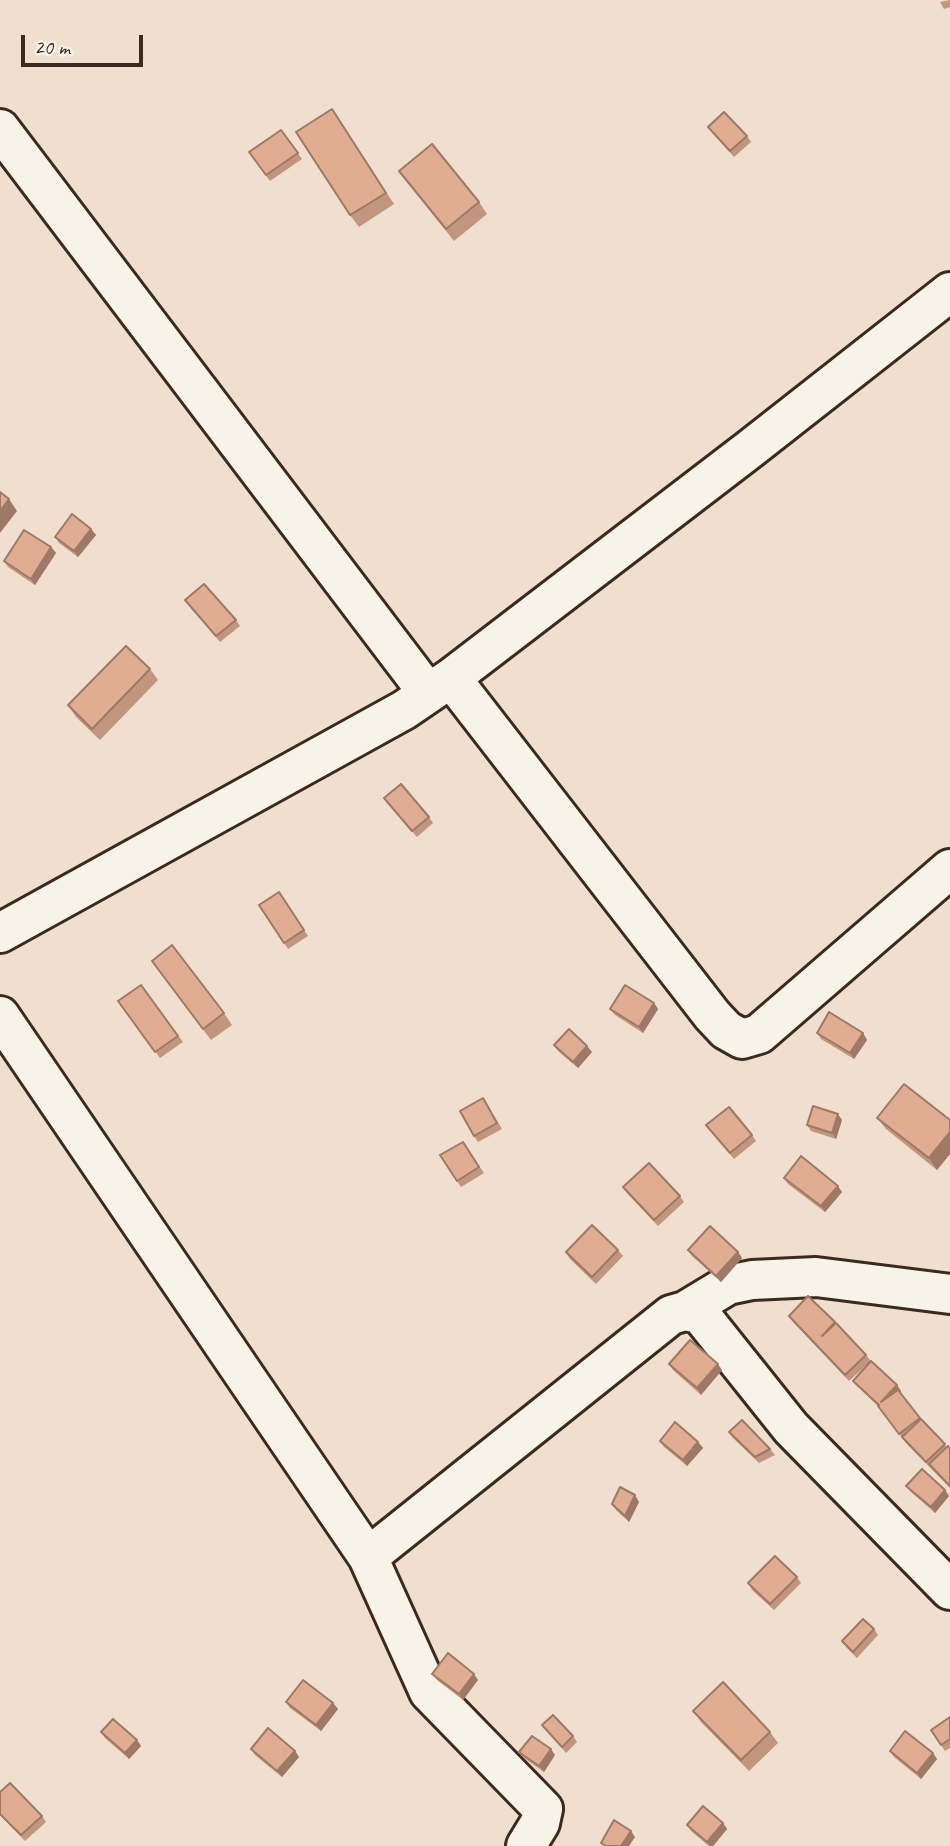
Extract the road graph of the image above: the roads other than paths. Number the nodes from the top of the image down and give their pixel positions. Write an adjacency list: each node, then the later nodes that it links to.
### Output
1 (0, 129): 3 (street)
2 (950, 292): 3 (street)
3 (440, 685): 4 (street); 5 (street)
4 (950, 869)
5 (0, 933)
6 (0, 1016): 9 (street)
7 (950, 1294): 8 (street)
8 (685, 1311): 9 (street); 10 (street)
9 (368, 1557): 11 (street)
10 (950, 1590)
11 (526, 1846)

